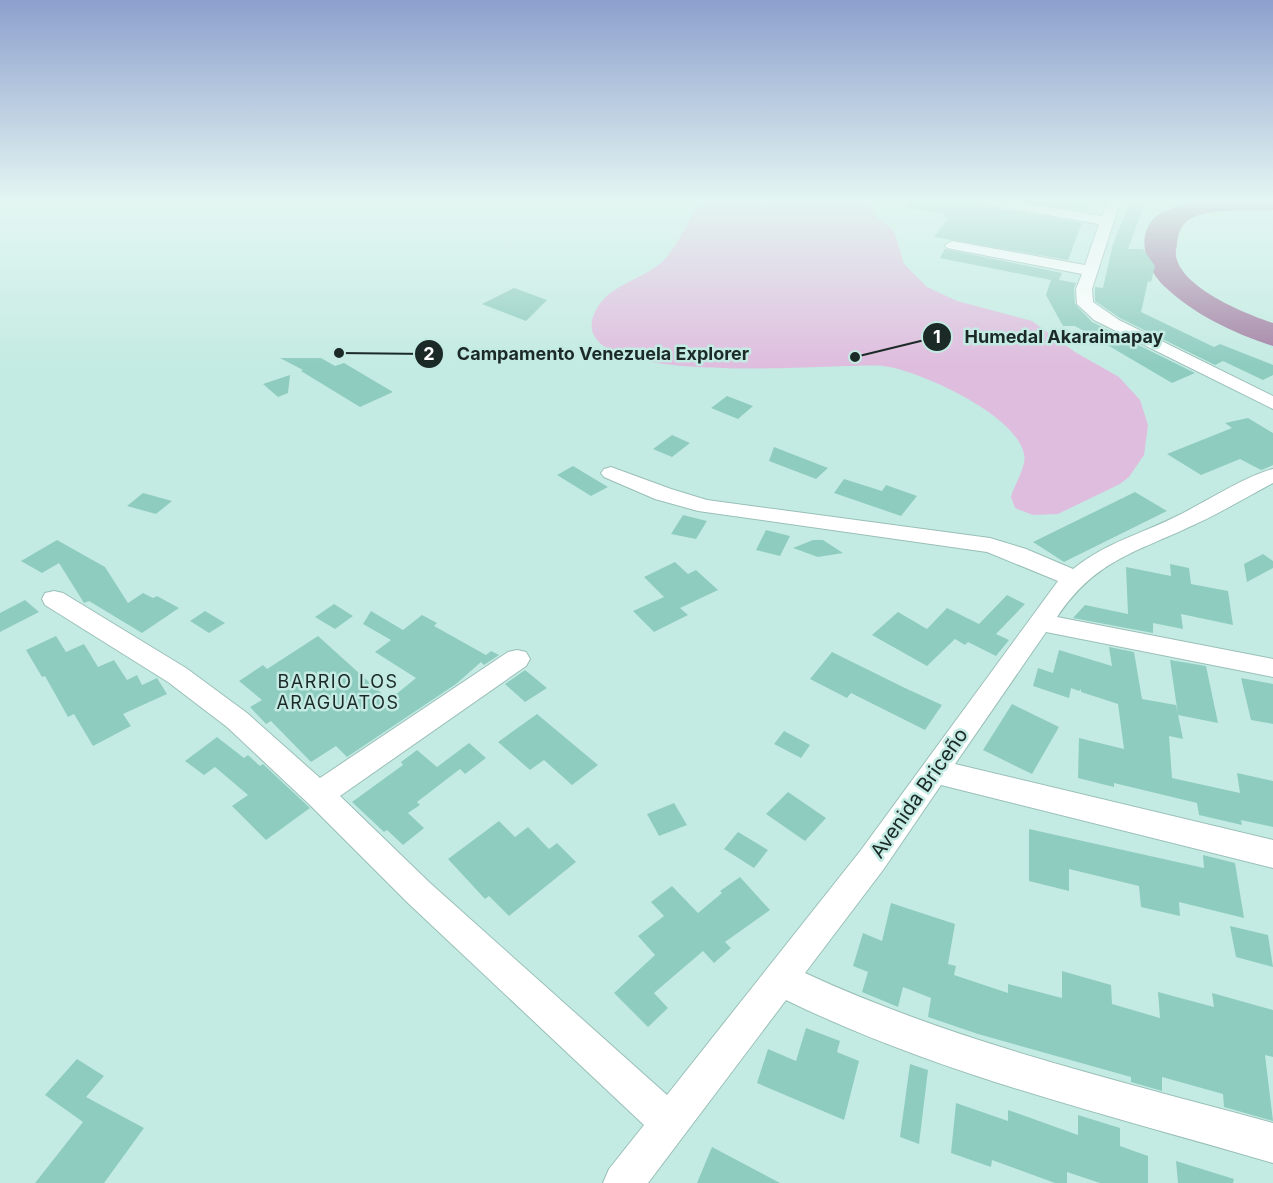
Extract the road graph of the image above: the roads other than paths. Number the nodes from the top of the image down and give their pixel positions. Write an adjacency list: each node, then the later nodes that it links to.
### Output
1 (1001, 254): 3 (street)
2 (1096, 254): 3 (street)
3 (1090, 271): 4 (street)
4 (1273, 403)
5 (611, 472): 7 (street)
6 (1273, 475): 7 (street, Avenida Briceño)
7 (1075, 579): 9 (street, Avenida Briceño)
8 (54, 599): 13 (street)
9 (1040, 622): 11 (street); 12 (street, Avenida Briceño)
10 (517, 659): 13 (street)
11 (1273, 668)
12 (934, 771): 14 (street); 15 (street, Avenida Briceño)
13 (319, 795): 16 (street)
14 (1273, 854)
15 (780, 979): 16 (street, Avenida Briceño); 17 (street)
16 (669, 1122): 18 (street, Avenida Briceño)
17 (1273, 1143)
18 (623, 1183)

